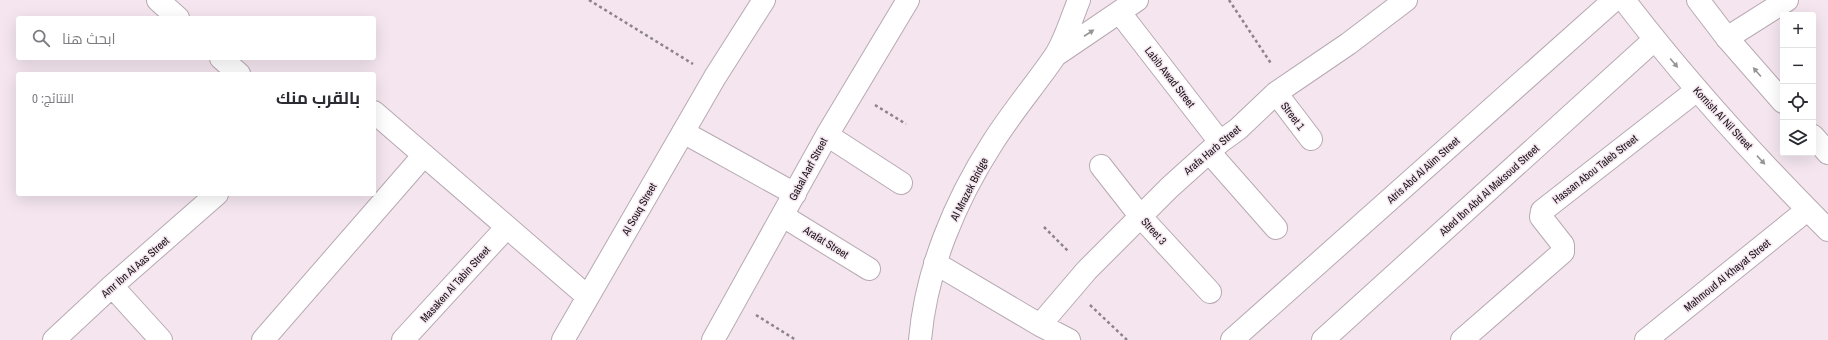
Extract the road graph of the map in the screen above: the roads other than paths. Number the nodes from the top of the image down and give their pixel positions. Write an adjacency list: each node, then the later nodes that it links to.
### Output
1 (158, 0): 12 (main road)
2 (764, 0): 22 (main road, Al Souq Street)
3 (908, 0): 23 (main road, Gabal Aarf Street)
4 (1079, 0): 15 (main road)
5 (1137, 0): 11 (main road)
6 (1406, 0): 18 (main road, Arafa Harb Street)
7 (1614, 0): 51 (main road, Atris Abd Al Alim Street)
8 (1624, 0): 14 (main road, Kornish Al Nil Street)
9 (1698, 0): 13 (main road)
10 (1787, 0): 13 (main road)
11 (1120, 13): 15 (main road, one-way to 11); 25 (main road, Labib Awad Street)
12 (176, 16)
13 (1727, 38): 20 (main road, one-way to 13)
14 (1654, 40): 19 (main road, Kornish Al Nil Street, one-way to 19); 52 (main road, Abed Ibn Abd Al Maksoud Street)
15 (1056, 54): 37 (main road, Al Mrazek Bridge)
16 (223, 60): 17 (main road)
17 (237, 72)
18 (1281, 90): 24 (main road, Street 1); 25 (main road, Arafa Harb Street)
19 (1697, 90): 31 (main road, Kornish Al Nil Street, one-way to 31); 53 (main road, Hassan Abou Taleb Street)
20 (1780, 99)
21 (376, 114): 26 (main road)
22 (683, 132): 29 (main road); 41 (main road, Al Souq Street)
23 (827, 135): 28 (main road); 29 (main road, Gabal Aarf Street)
24 (1311, 139)
25 (1215, 147): 33 (main road, Arafa Harb Street); 35 (main road, Labib Awad Street)
26 (424, 155): 34 (main road); 45 (main road)
27 (1101, 166): 33 (main road, Street 3)
28 (901, 183)
29 (795, 194): 32 (main road, Gabal Aarf Street)
30 (215, 196): 39 (main road, Amr Ibn Al Aas Street)
31 (1807, 210): 36 (main road, Kornish Al Nil Street); 54 (main road, Mahmoud Al Khayat Street)
32 (783, 216): 38 (main road, Arafat Street); 48 (main road, Gabal Aarf Street)
33 (1141, 217): 40 (main road, Street 3); 42 (main road, Arafa Harb Street)
34 (506, 228): 41 (main road); 46 (main road, Masaken Al Tabin Street)
35 (1276, 228)
36 (1828, 230)
37 (935, 263): 42 (main road); 49 (main road, Al Mrazek Bridge)
38 (869, 269)
39 (112, 286): 43 (main road, Amr Ibn Al Aas Street); 44 (main road)
40 (1210, 292)
41 (588, 297): 47 (main road, Al Souq Street)
42 (1040, 325): 50 (main road)
43 (56, 339)
44 (161, 340)
45 (263, 340)
46 (403, 340)
47 (563, 340)
48 (713, 340)
49 (920, 340)
50 (1069, 340)
51 (1232, 340)
52 (1323, 340)
53 (1462, 340)
54 (1646, 340)

